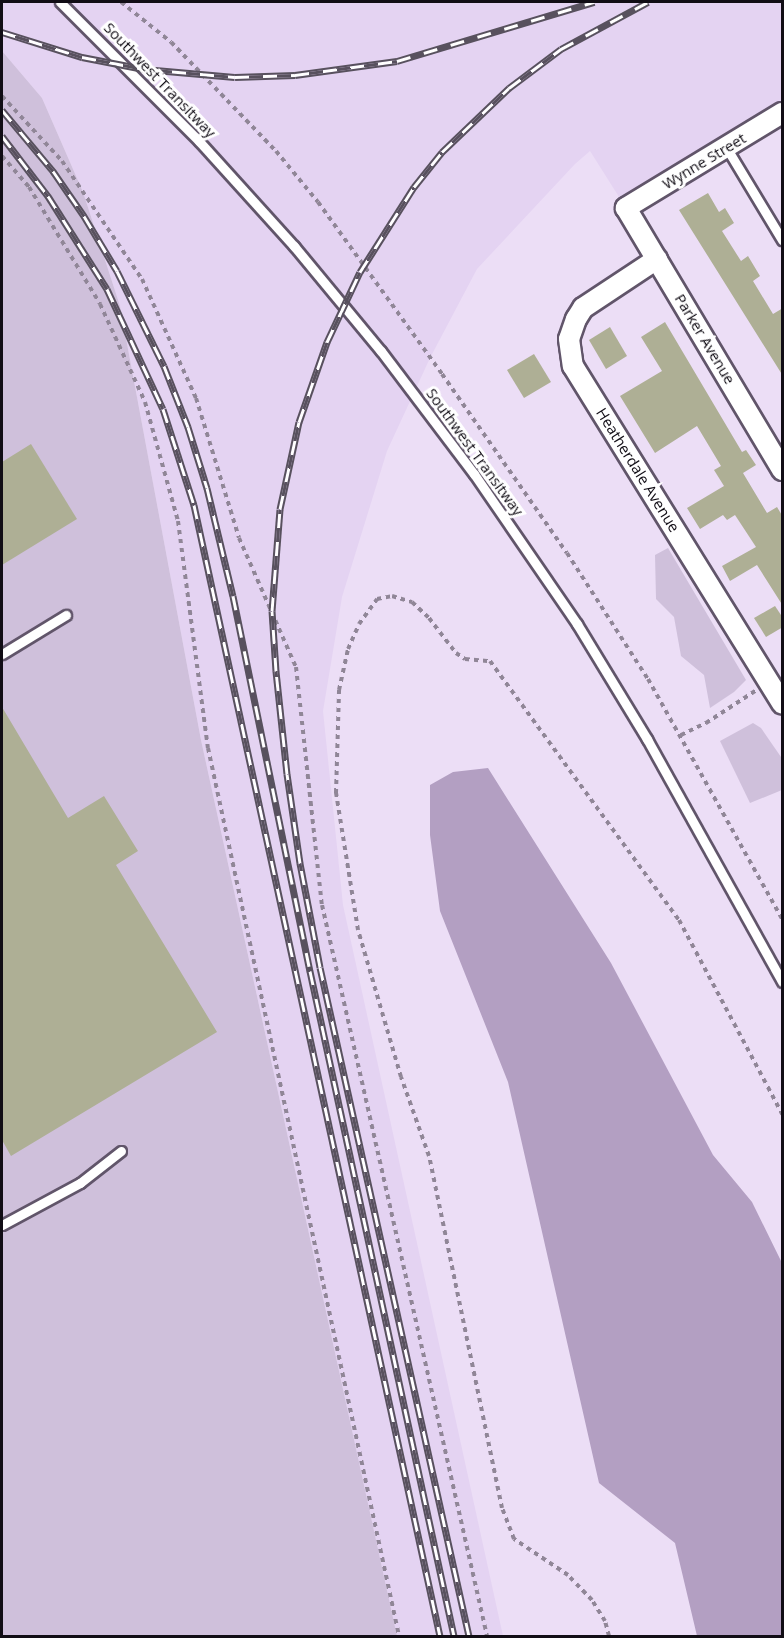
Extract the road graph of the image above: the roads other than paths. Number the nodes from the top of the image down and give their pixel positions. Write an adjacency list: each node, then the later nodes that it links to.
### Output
1 (60, 2): 12 (lane, Southwest Transitway)
2 (783, 114): 3 (street, Wynne Street)
3 (726, 147): 4 (street, Wynne Street); 5 (lane)
4 (626, 208): 6 (street, Parker Avenue)
5 (783, 240)
6 (657, 259): 7 (street, Parker Avenue); 10 (street, Heatherdale Avenue)
7 (783, 470)
8 (66, 615): 9 (lane)
9 (2, 654)
10 (777, 681): 11 (street, Heatherdale Avenue)
11 (783, 703)
12 (783, 982)
13 (121, 1151): 14 (lane)
14 (2, 1225)

